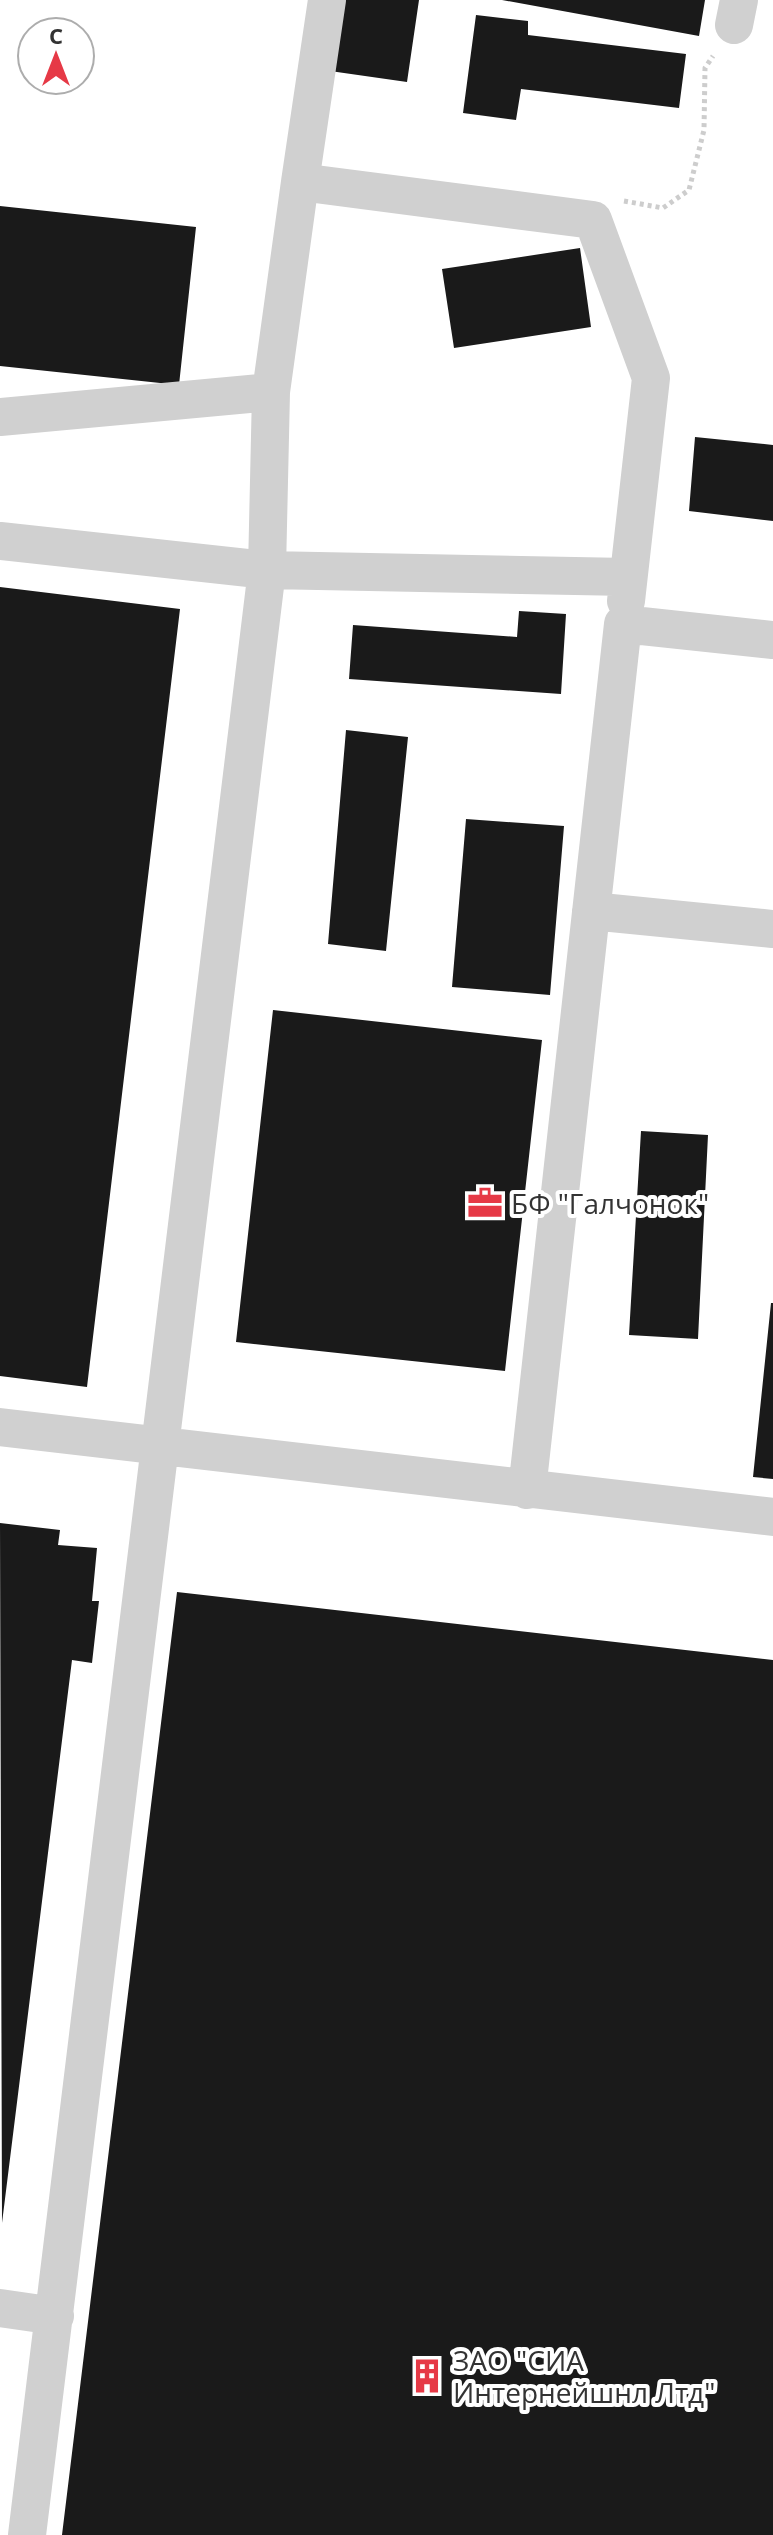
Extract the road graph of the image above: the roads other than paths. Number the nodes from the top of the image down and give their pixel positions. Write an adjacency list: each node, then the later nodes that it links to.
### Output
1 (327, 0): 2 (lane)
2 (300, 182): 3 (lane); 7 (lane)
3 (271, 392): 4 (lane); 6 (lane)
4 (0, 417)
5 (0, 541): 6 (lane)
6 (267, 570): 7 (lane); 13 (lane)
7 (628, 577): 8 (lane)
8 (623, 624): 9 (lane); 10 (lane)
9 (773, 640)
10 (591, 911): 11 (lane); 14 (lane)
11 (773, 929)
12 (0, 1427): 13 (lane)
13 (163, 1445): 14 (lane); 17 (lane)
14 (527, 1490): 15 (lane)
15 (773, 1517)
16 (0, 2308): 17 (lane)
17 (55, 2316): 18 (lane)
18 (27, 2535)

